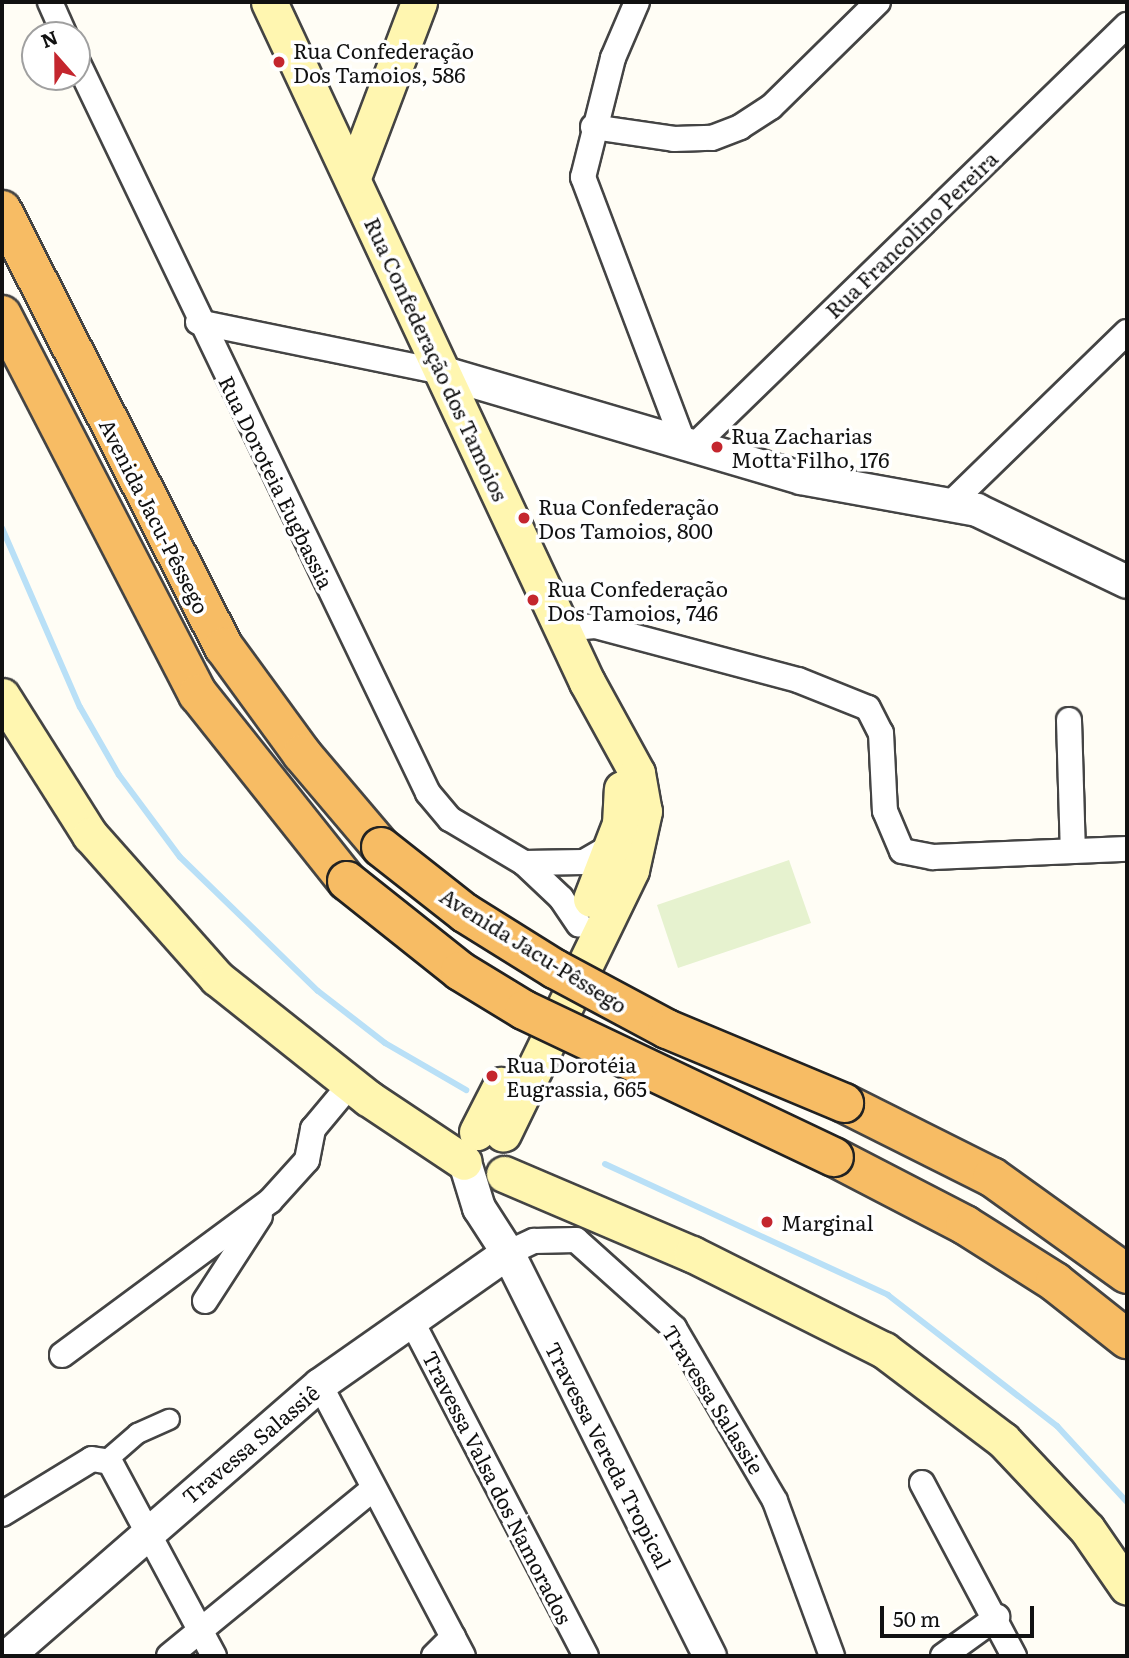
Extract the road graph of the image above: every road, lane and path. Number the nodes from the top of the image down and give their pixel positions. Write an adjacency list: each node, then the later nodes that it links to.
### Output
1 (50, 2): 6 (street)
2 (269, 2): 10 (main road, Rua Confederação dos Tamoios)
3 (419, 2): 10 (main road)
4 (637, 2): 9 (street)
5 (878, 2): 9 (street)
6 (59, 21)
7 (1127, 25): 16 (street, Rua Francolino Pereira)
8 (91, 91): 13 (street, Rua Doroteia Eugbassia)
9 (593, 127): 16 (street)
10 (353, 177): 15 (main road, Rua Confederação dos Tamoios)
11 (2, 210): 32 (highway, Avenida Jacu-Pêssego, bridge)
12 (2, 314): 35 (highway, bridge)
13 (198, 322): 15 (street); 26 (street, Rua Doroteia Eugbassia)
14 (1127, 332): 17 (street)
15 (441, 372): 16 (street); 19 (main road, Rua Confederação dos Tamoios)
16 (689, 443): 17 (street)
17 (949, 505): 18 (street)
18 (1127, 582)
19 (562, 629): 22 (main road, Rua Confederação dos Tamoios); 25 (street)
20 (2, 696): 28 (main road)
21 (1069, 720): 25 (street)
22 (623, 754): 23 (main road, Rua Confederação dos Tamoios); 29 (main road, Rua Confederação dos Tamoios)
23 (614, 845): 26 (street); 27 (main road, Rua Confederação dos Tamoios)
24 (1127, 849): 25 (street)
25 (1073, 851)
26 (524, 863): 27 (street, Rua Doroteia Eugbassia)
27 (579, 925): 29 (main road, Rua Confederação dos Tamoios)
28 (358, 1085): 29 (main road); 30 (street)
29 (487, 1155): 31 (street, Travessa Vereda Tropical); 44 (main road)
30 (270, 1201): 33 (street); 36 (street)
31 (509, 1253): 34 (street, Travessa Salassiê); 53 (street, Travessa Vereda Tropical); 54 (street, Travessa Salassie)
32 (1127, 1274)
33 (205, 1301)
34 (410, 1318): 37 (street, Travessa Salassiê); 52 (street, Travessa Valsa dos Namorados)
35 (1127, 1339)
36 (62, 1354)
37 (320, 1385): 41 (street); 43 (street, Travessa Salassiê)
38 (169, 1419): 39 (street)
39 (106, 1460): 42 (street); 43 (street)
40 (922, 1483): 45 (street)
41 (373, 1489): 46 (street); 47 (street)
42 (2, 1514)
43 (149, 1529): 46 (street); 48 (street, Travessa Salassiê)
44 (1127, 1587)
45 (997, 1617): 55 (street); 56 (street)
46 (200, 1626): 49 (street); 50 (street)
47 (458, 1647): 51 (street)
48 (8, 1656)
49 (169, 1656)
50 (214, 1656)
51 (434, 1656)
52 (586, 1656)
53 (710, 1656)
54 (832, 1656)
55 (943, 1656)
56 (1014, 1656)

